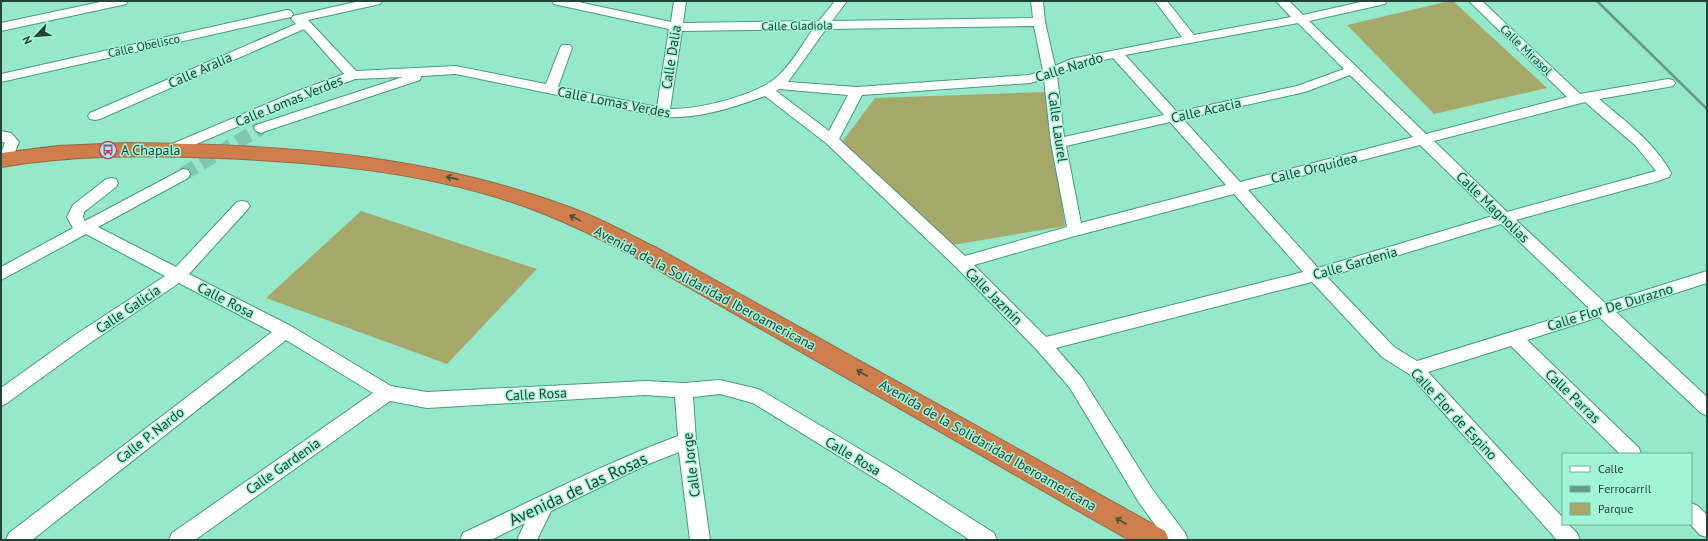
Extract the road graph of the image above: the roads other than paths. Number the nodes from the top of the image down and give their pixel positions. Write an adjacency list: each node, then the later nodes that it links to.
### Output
1 (122, 1): 16 (street)
2 (286, 1): 12 (street)
3 (376, 1): 12 (street)
4 (558, 1): 17 (street, Calle Gladiola)
5 (680, 1): 17 (street, Calle Dalia)
6 (841, 1): 15 (street, Calle Lomas Verdes)
7 (1037, 1): 14 (street, Calle Laurel)
8 (1161, 1): 18 (street)
9 (1282, 1): 13 (street, Calle Magnolias)
10 (1381, 1): 13 (street, Calle Nardo)
11 (1475, 1): 30 (street, Calle Mirasol)
12 (297, 19): 24 (street); 25 (street, Calle Obelisco); 32 (street, Calle Aralia)
13 (1300, 19): 18 (street, Calle Nardo); 22 (street, Calle Magnolias)
14 (1039, 22): 15 (street, Calle Gladiola); 23 (street, Calle Laurel)
15 (821, 26): 17 (street, Calle Gladiola); 27 (street, Calle Lomas Verdes)
16 (1, 27)
17 (676, 27): 31 (street, Calle Dalia)
18 (1191, 40): 20 (street, Calle Nardo)
19 (566, 48): 28 (street)
20 (1116, 53): 23 (street, Calle Nardo); 33 (street, Calle Flor de Espino)
21 (437, 70): 24 (street, Calle Lomas Verdes); 28 (street, Calle Lomas Verdes); 34 (street, Calle Lomas Verdes)
22 (1352, 70): 33 (street, Calle Acacia); 37 (street, Calle Magnolias)
23 (1050, 73): 29 (street, Calle Nardo); 38 (street, Calle Laurel)
24 (353, 75): 39 (street, Calle Lomas Verdes)
25 (1, 78)
26 (1668, 83): 30 (street, Calle Orquídea)
27 (771, 88): 29 (street, Calle Nardo); 31 (street, Calle Lomas Verdes); 36 (street, Calle Jazmín)
28 (550, 90): 31 (street, Calle Lomas Verdes)
29 (858, 91): 36 (street)
30 (1582, 98): 37 (street, Calle Orquídea); 41 (street, Calle Mirasol)
31 (663, 113)
32 (95, 116)
33 (1176, 118): 38 (street, Calle Acacia); 44 (street, Calle Flor de Espino)
34 (261, 128)
35 (1, 136): 40 (street)
36 (831, 140): 49 (street, Calle Jazmín)
37 (1423, 140): 44 (street, Calle Orquídea); 46 (street, Calle Magnolias)
38 (1058, 143): 48 (street, Calle Laurel)
39 (170, 150): 40 (highway, Avenida de la Solidaridad Iberoamericana); 74 (highway, Avenida de la Solidaridad Iberoamericana, one-way to 39)
40 (4, 160)
41 (1664, 173): 46 (street, Calle Gardenia)
42 (183, 174): 47 (street)
43 (111, 183): 47 (street)
44 (1236, 188): 48 (street, Calle Orquídea); 51 (street, Calle Flor de Espino)
45 (242, 206): 52 (street, Calle Galicia)
46 (1504, 218): 51 (street, Calle Gardenia); 54 (street, Calle Magnolias)
47 (85, 227): 50 (street); 52 (street, Calle Rosa)
48 (1075, 230): 49 (street, Calle Orquídea)
49 (962, 264): 57 (street, Calle Jazmín)
50 (1, 274)
51 (1315, 275): 57 (street, Calle Gardenia); 58 (street, Calle Flor de Espino)
52 (178, 276): 55 (street, Calle Rosa); 61 (street, Calle Galicia)
53 (1707, 277): 54 (street, Calle Flor De Durazno)
54 (1602, 310): 56 (street, Calle Flor De Durazno); 62 (street, Calle Magnolias)
55 (285, 331): 60 (street, Calle Rosa); 68 (street, Calle P. Nardo)
56 (1514, 338): 58 (street); 64 (street, Calle Parras)
57 (1043, 345): 75 (street, Calle Jazmín)
58 (1415, 369): 76 (street, Calle Flor de Espino)
59 (684, 390): 60 (street, Calle Rosa); 63 (street, Calle Jorge); 73 (street, Calle Rosa)
60 (387, 393): 69 (street, Calle Gardenia)
61 (1, 398)
62 (1707, 408)
63 (687, 441): 65 (street, Avenida de las Rosas); 72 (street, Calle Jorge)
64 (1631, 453)
65 (545, 503): 70 (street, Avenida de las Rosas); 71 (street)
66 (1692, 513): 67 (street)
67 (1707, 528)
68 (16, 540)
69 (179, 540)
70 (470, 540)
71 (527, 540)
72 (700, 540)
73 (987, 540)
74 (1155, 540)
75 (1178, 540)
76 (1570, 540)

